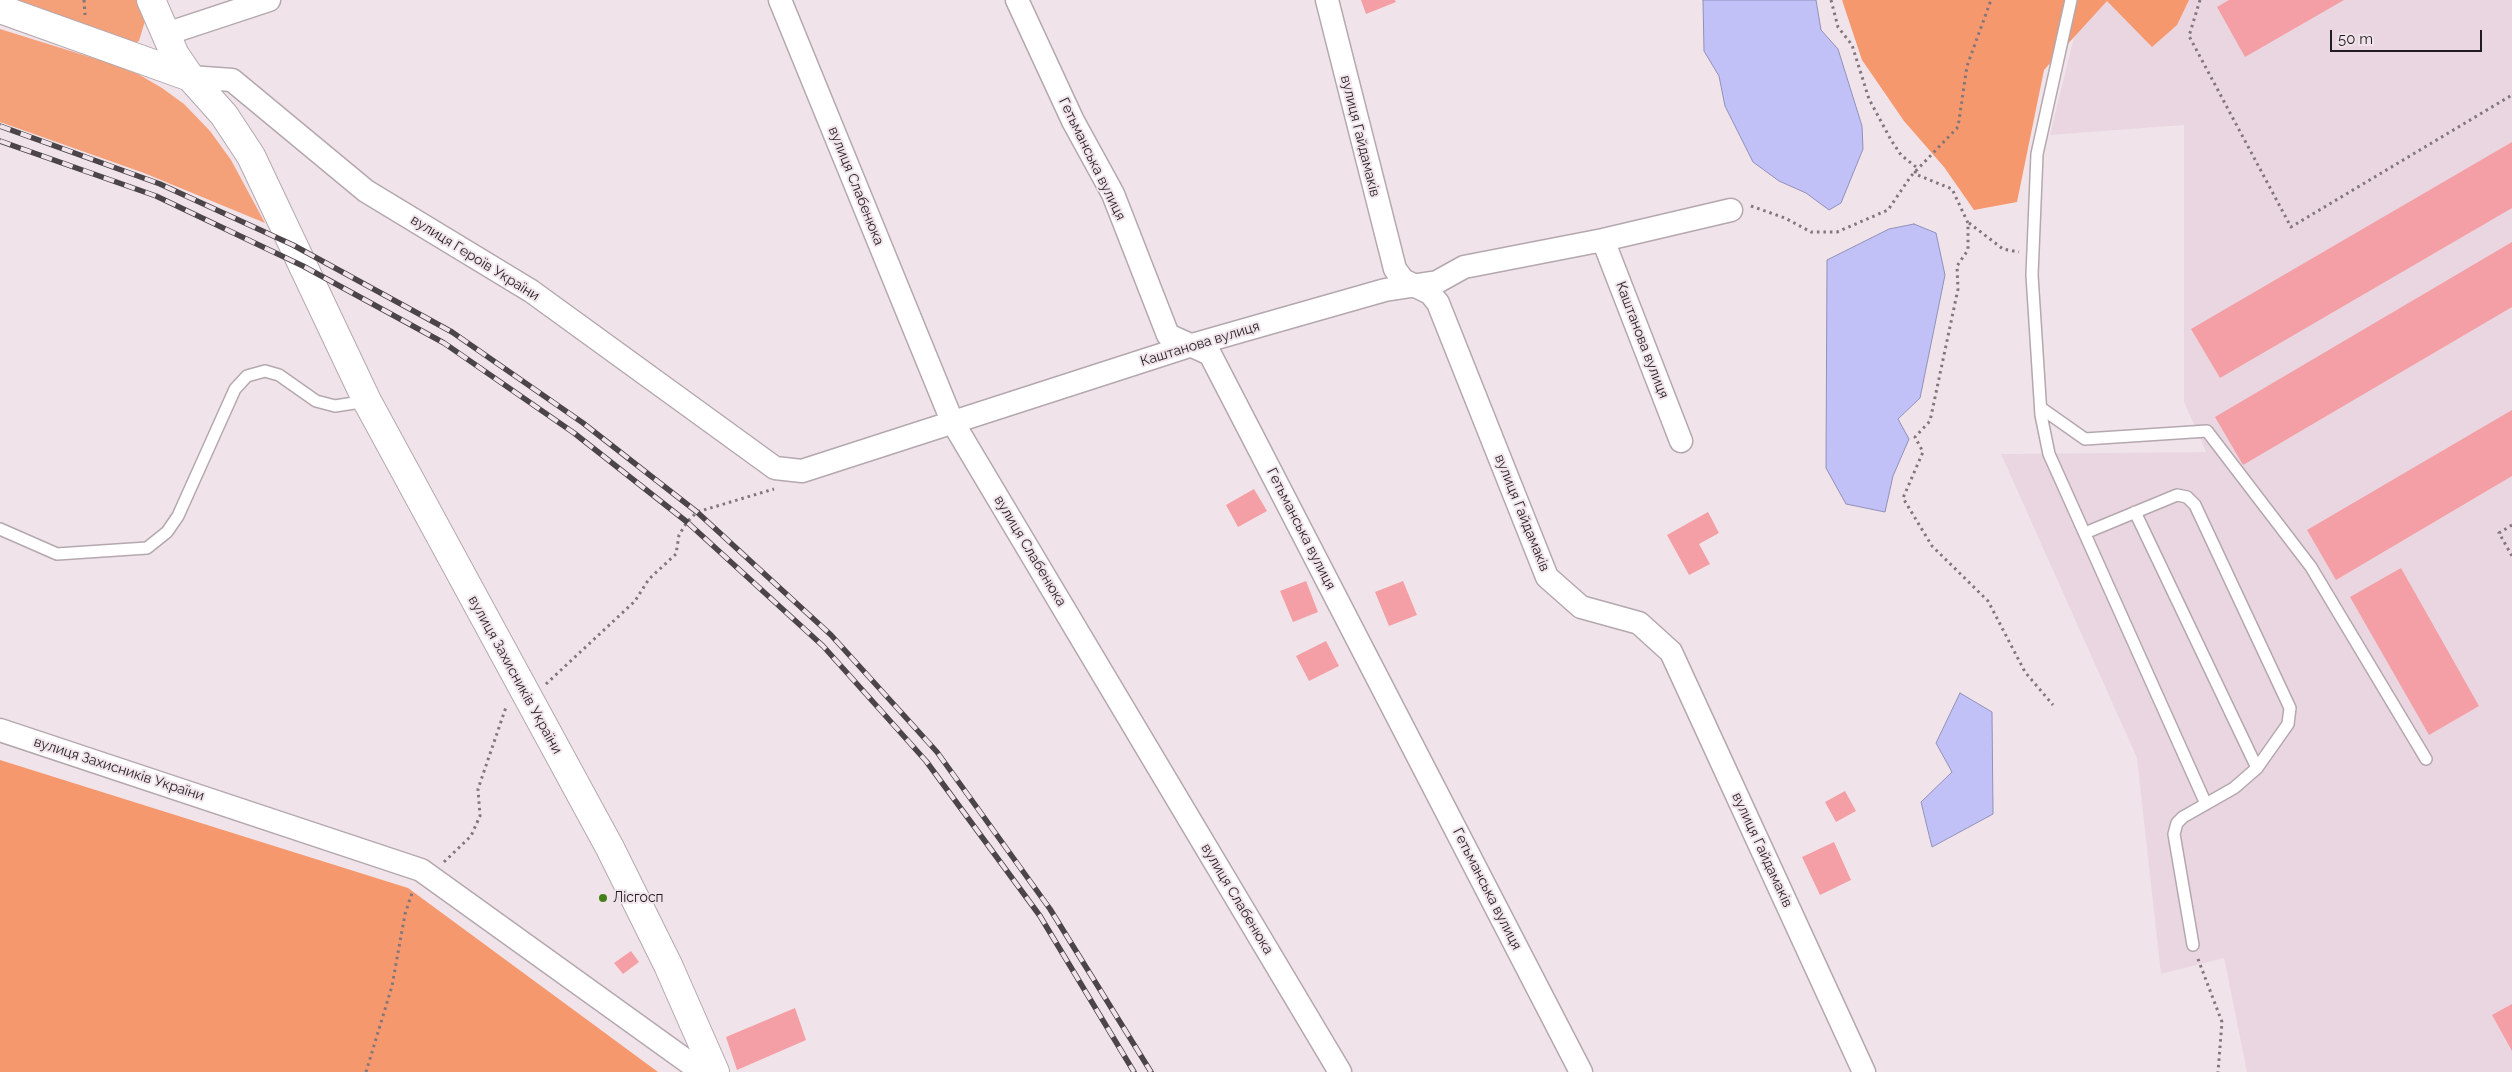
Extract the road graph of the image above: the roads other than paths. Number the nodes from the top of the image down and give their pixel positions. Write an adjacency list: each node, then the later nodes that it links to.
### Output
1 (151, 0): 8 (street)
2 (269, 0): 8 (street)
3 (780, 0): 16 (street, вулиця Слабенюка)
4 (1017, 0): 13 (street, Гетьманська вулиця)
5 (1327, 0): 12 (street, вулиця Гайдамаків)
6 (2072, 0): 15 (lane)
7 (0, 9): 9 (street)
8 (166, 34): 9 (street)
9 (190, 77): 14 (street, вулиця Захисників України); 18 (street, вулиця Героїв України)
10 (1731, 210): 11 (street, Каштанова вулиця)
11 (1603, 240): 12 (street, Каштанова вулиця); 17 (street, Каштанова вулиця)
12 (1418, 286): 13 (street, Каштанова вулиця); 31 (street, вулиця Гайдамаків)
13 (1192, 345): 16 (street, Каштанова вулиця); 30 (street, Гетьманська вулиця)
14 (367, 401): 20 (lane); 28 (street, вулиця Захисників України)
15 (2041, 408): 21 (lane); 23 (lane)
16 (952, 422): 18 (street, Каштанова вулиця); 29 (street, вулиця Слабенюка)
17 (1681, 441)
18 (802, 471)
19 (2136, 512): 21 (lane); 24 (lane); 24 (lane)
20 (0, 529)
21 (2085, 532): 25 (lane)
22 (0, 730): 27 (street, вулиця Захисників України)
23 (2426, 760)
24 (2257, 768): 25 (lane)
25 (2206, 804): 26 (lane)
26 (2193, 945)
27 (702, 1072)
28 (715, 1072)
29 (1340, 1072)
30 (1581, 1072)
31 (1864, 1072)

